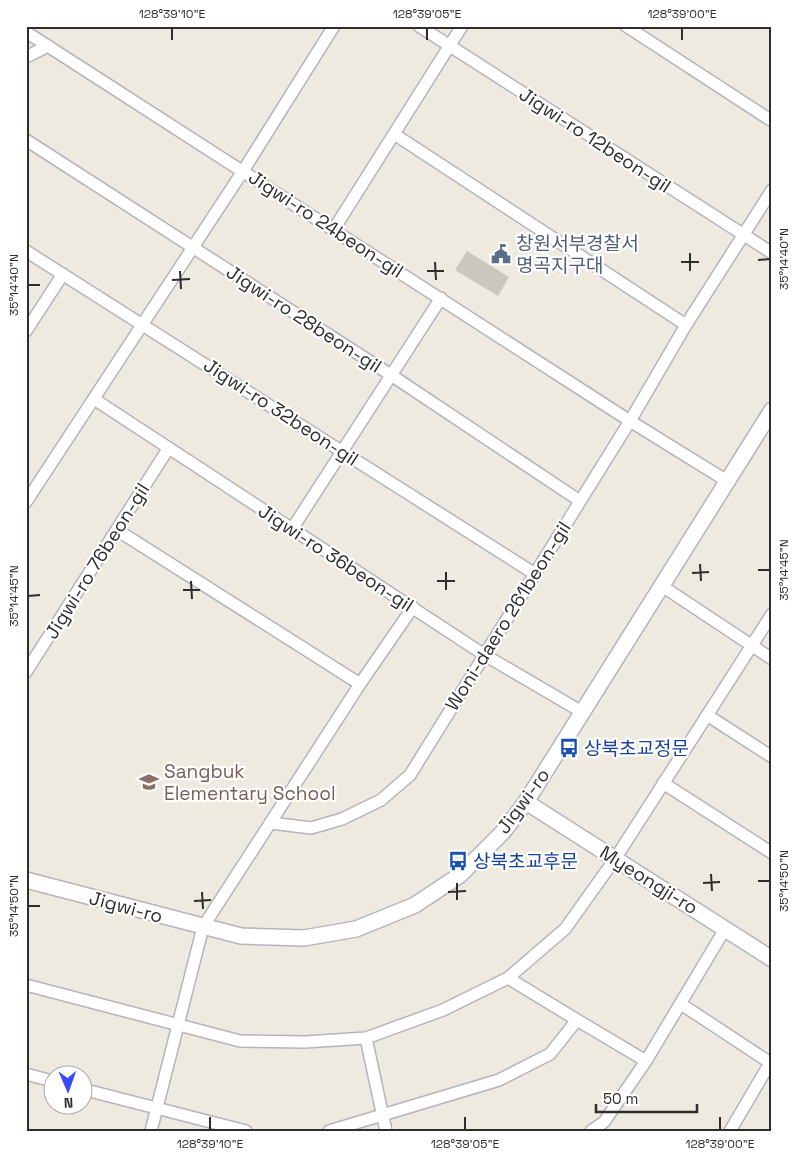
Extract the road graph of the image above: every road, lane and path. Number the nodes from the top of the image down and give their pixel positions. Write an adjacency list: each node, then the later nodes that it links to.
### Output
1 (334, 26): 12 (street)
2 (419, 26): 7 (street, Jigwi-ro 12beon-gil)
3 (462, 26): 7 (street)
4 (626, 26): 9 (street)
5 (26, 32): 6 (street, Jigwi-ro 24beon-gil)
6 (48, 46): 8 (street); 12 (street, Jigwi-ro 24beon-gil)
7 (449, 46): 10 (street); 15 (street, Jigwi-ro 12beon-gil)
8 (26, 57)
9 (772, 121)
10 (394, 134): 14 (street); 22 (street)
11 (26, 140): 16 (street, Jigwi-ro 28beon-gil)
12 (243, 171): 14 (street, Jigwi-ro 24beon-gil); 16 (street)
13 (772, 190): 15 (street, Woni-daero 261beon-gil)
14 (334, 229): 20 (street, Jigwi-ro 24beon-gil)
15 (743, 235): 17 (street, Jigwi-ro 12beon-gil); 22 (street, Woni-daero 261beon-gil)
16 (193, 248): 21 (street); 24 (street, Jigwi-ro 28beon-gil)
17 (772, 253)
18 (28, 254): 19 (street, Jigwi-ro 32beon-gil)
19 (63, 274): 21 (street, Jigwi-ro 32beon-gil); 23 (street)
20 (441, 298): 24 (street); 27 (street, Jigwi-ro 24beon-gil)
21 (143, 324): 25 (street); 29 (street, Jigwi-ro 32beon-gil)
22 (686, 325): 27 (street, Woni-daero 261beon-gil)
23 (26, 331)
24 (390, 375): 29 (street); 31 (street, Jigwi-ro 28beon-gil)
25 (94, 399): 28 (street, Jigwi-ro 36beon-gil); 32 (street)
26 (772, 410): 30 (street, Jigwi-ro)
27 (630, 421): 30 (street, Jigwi-ro 24beon-gil); 31 (street, Woni-daero 261beon-gil)
28 (168, 450): 33 (street, Jigwi-ro 36beon-gil); 34 (street, Jigwi-ro 76beon-gil)
29 (341, 451): 33 (street); 35 (street, Jigwi-ro 32beon-gil)
30 (727, 481): 36 (street, Jigwi-ro)
31 (580, 501): 35 (street, Woni-daero 261beon-gil)
32 (26, 502)
33 (292, 528): 37 (street, Jigwi-ro 36beon-gil)
34 (117, 530): 42 (street, Jigwi-ro 76beon-gil); 43 (street)
35 (536, 574): 40 (street, Woni-daero 261beon-gil)
36 (662, 586): 39 (street); 44 (street, Jigwi-ro)
37 (413, 607): 40 (street, Jigwi-ro 36beon-gil); 43 (street)
38 (772, 614): 39 (street)
39 (751, 646): 41 (street); 45 (street)
40 (483, 654): 44 (street, Jigwi-ro 36beon-gil); 49 (street, Woni-daero 261beon-gil)
41 (772, 659)
42 (26, 672)
43 (360, 684): 49 (street)
44 (582, 712): 48 (street, Jigwi-ro)
45 (707, 715): 46 (street); 47 (street)
46 (772, 757)
47 (663, 783): 50 (street); 51 (street)
48 (526, 802): 51 (street, Myeongji-ro); 53 (street, Jigwi-ro)
49 (271, 823): 53 (street)
50 (772, 853)
51 (615, 859): 54 (street, Myeongji-ro); 56 (street)
52 (26, 880): 53 (street, Jigwi-ro)
53 (203, 927): 60 (street)
54 (725, 929): 55 (street, Myeongji-ro); 58 (street)
55 (772, 959)
56 (508, 978): 59 (street); 61 (street)
57 (26, 985): 60 (street)
58 (680, 1004): 62 (street); 63 (street)
59 (577, 1020): 62 (street); 68 (street)
60 (179, 1024): 61 (street); 67 (street)
61 (366, 1038): 68 (street)
62 (646, 1061): 73 (street)
63 (771, 1063): 74 (street)
64 (26, 1074): 65 (street)
65 (42, 1078)
66 (92, 1092): 67 (street)
67 (157, 1109): 69 (street); 70 (street)
68 (383, 1116): 71 (street); 72 (street)
69 (151, 1131)
70 (246, 1131)
71 (329, 1131)
72 (386, 1131)
73 (591, 1131)
74 (730, 1131)

